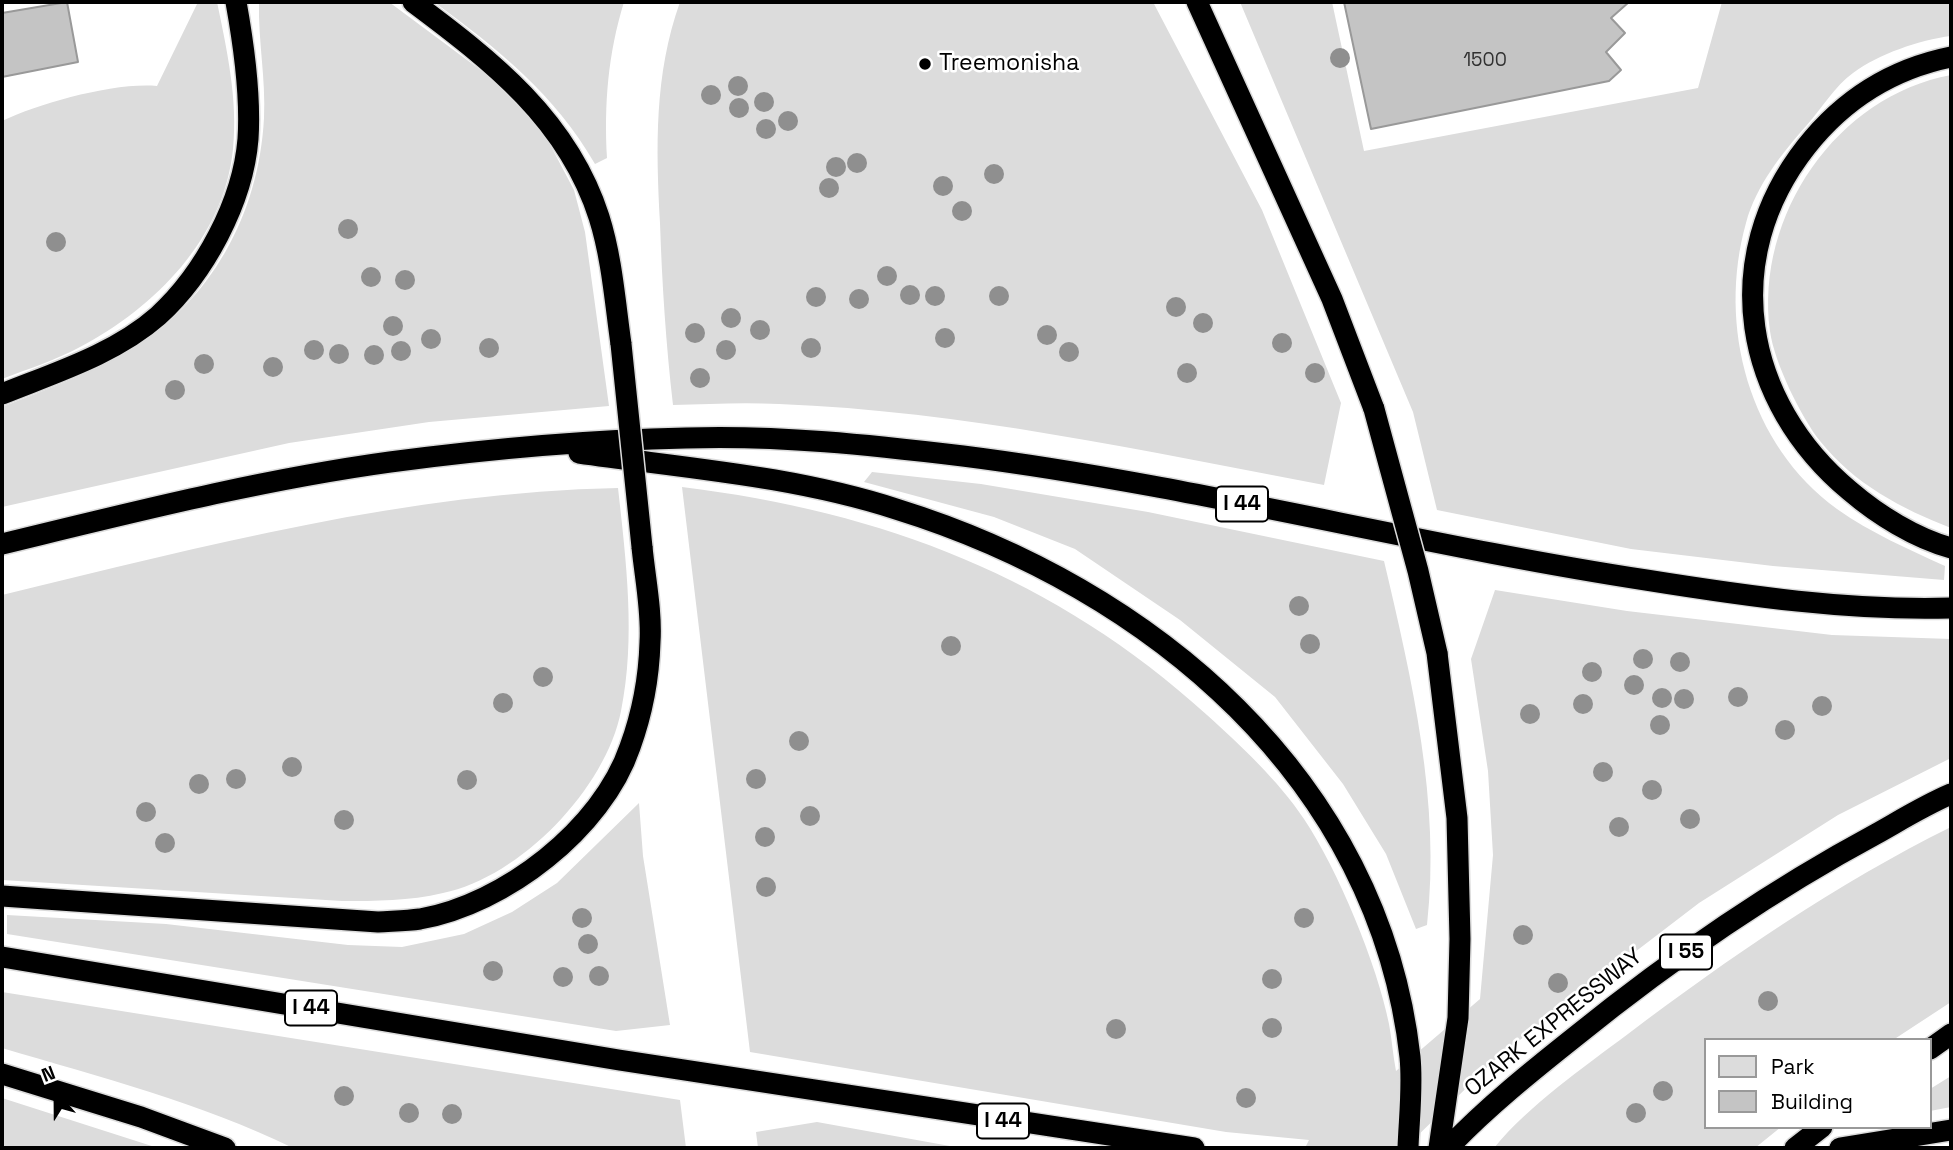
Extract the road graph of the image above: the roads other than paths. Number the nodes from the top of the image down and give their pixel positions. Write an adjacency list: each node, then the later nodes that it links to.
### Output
1 (236, 2): 5 (highway)
2 (413, 2): 11 (highway, bridge)
3 (1197, 2): 21 (highway, bridge)
4 (1951, 57): 8 (highway)
5 (2, 394)
6 (529, 446): 7 (highway, I 44); 9 (highway, I 44); 20 (highway)
7 (2, 544)
8 (1951, 548)
9 (1951, 608)
10 (1951, 794): 22 (highway, OZARK EXPRESSWAY / I 55)
11 (2, 896)
12 (2, 957): 19 (highway, I 44)
13 (1951, 1034): 14 (highway)
14 (1932, 1048)
15 (2, 1074): 18 (highway)
16 (1819, 1129): 23 (highway)
17 (1951, 1130): 24 (highway)
18 (225, 1148)
19 (1194, 1148)
20 (1408, 1148)
21 (1439, 1148)
22 (1448, 1148)
23 (1795, 1148)
24 (1840, 1148)

